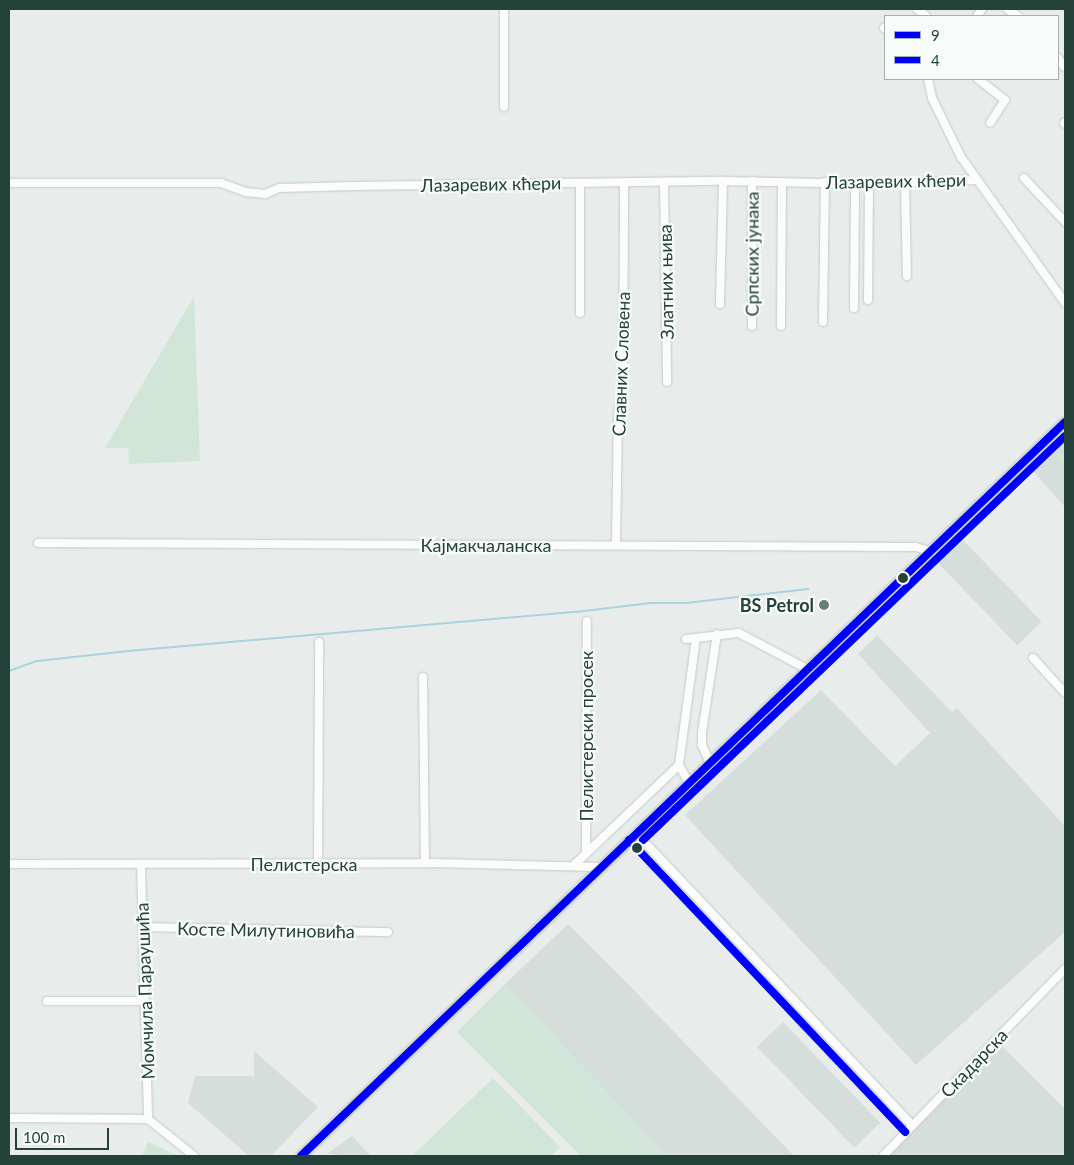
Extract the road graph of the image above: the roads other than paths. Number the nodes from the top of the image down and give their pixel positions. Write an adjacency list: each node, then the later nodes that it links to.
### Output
1 (504, 9): 4 (street)
2 (929, 80): 7 (street)
3 (979, 80): 5 (street)
4 (504, 108)
5 (990, 123)
6 (1024, 178): 19 (street)
7 (977, 180): 18 (street, Лазаревих кћери); 22 (street)
8 (723, 181): 9 (street, Лазаревих кћери); 10 (street, Лазаревих кћери); 23 (street)
9 (752, 181): 11 (street, Лазаревих кћери); 27 (street, Српских јунака)
10 (664, 182): 15 (street, Лазаревих кћери); 29 (street, Златних њива)
11 (782, 182): 12 (street, Лазаревих кћери); 28 (street)
12 (825, 182): 16 (street, Лазаревих кћери); 26 (street)
13 (9, 183): 14 (street, Лазаревих кћери)
14 (580, 183): 15 (street, Лазаревих кћери); 25 (street)
15 (624, 183): 32 (street, Славних Словена)
16 (855, 184): 17 (street, Лазаревих кћери); 24 (street)
17 (869, 184): 18 (street, Лазаревих кћери); 21 (street)
18 (905, 184): 20 (street)
19 (1065, 222)
20 (907, 276)
21 (868, 300)
22 (1065, 303)
23 (720, 304)
24 (854, 308)
25 (580, 314)
26 (823, 322)
27 (752, 326)
28 (781, 326)
29 (667, 382)
30 (1065, 422): 33 (main road)
31 (38, 543): 32 (street, Кајмакчаланска)
32 (616, 545): 33 (street, Кајмакчаланска)
33 (932, 552): 40 (main road)
34 (586, 621): 47 (street, Пелистерски просек)
35 (717, 634): 36 (street); 40 (street); 43 (street)
36 (696, 638): 37 (street); 44 (street)
37 (686, 639)
38 (320, 642): 51 (street)
39 (1033, 658): 42 (street)
40 (806, 669): 43 (main road)
41 (423, 677): 48 (street)
42 (1065, 694)
43 (710, 763): 45 (main road)
44 (679, 765): 45 (street); 47 (street)
45 (689, 784): 46 (main road)
46 (636, 833): 53 (main road); 61 (street)
47 (586, 851): 52 (street)
48 (425, 863): 51 (street, Пелистерска); 52 (street, Пелистерска)
49 (9, 864): 50 (street, Пелистерска)
50 (141, 864): 51 (street, Пелистерска); 54 (street, Момчила Параушића)
51 (318, 865)
52 (574, 865): 53 (street, Пелистерска)
53 (599, 867): 63 (main road)
54 (143, 927): 55 (street, Косте Милутиновића); 58 (street, Момчила Параушића)
55 (388, 932)
56 (1065, 970): 61 (street, Скадарска)
57 (47, 1001): 58 (street)
58 (145, 1001): 60 (street, Момчила Параушића)
59 (9, 1118): 60 (street)
60 (148, 1119): 62 (street)
61 (912, 1125): 64 (street, Скадарска)
62 (194, 1156)
63 (301, 1156)
64 (883, 1156)

